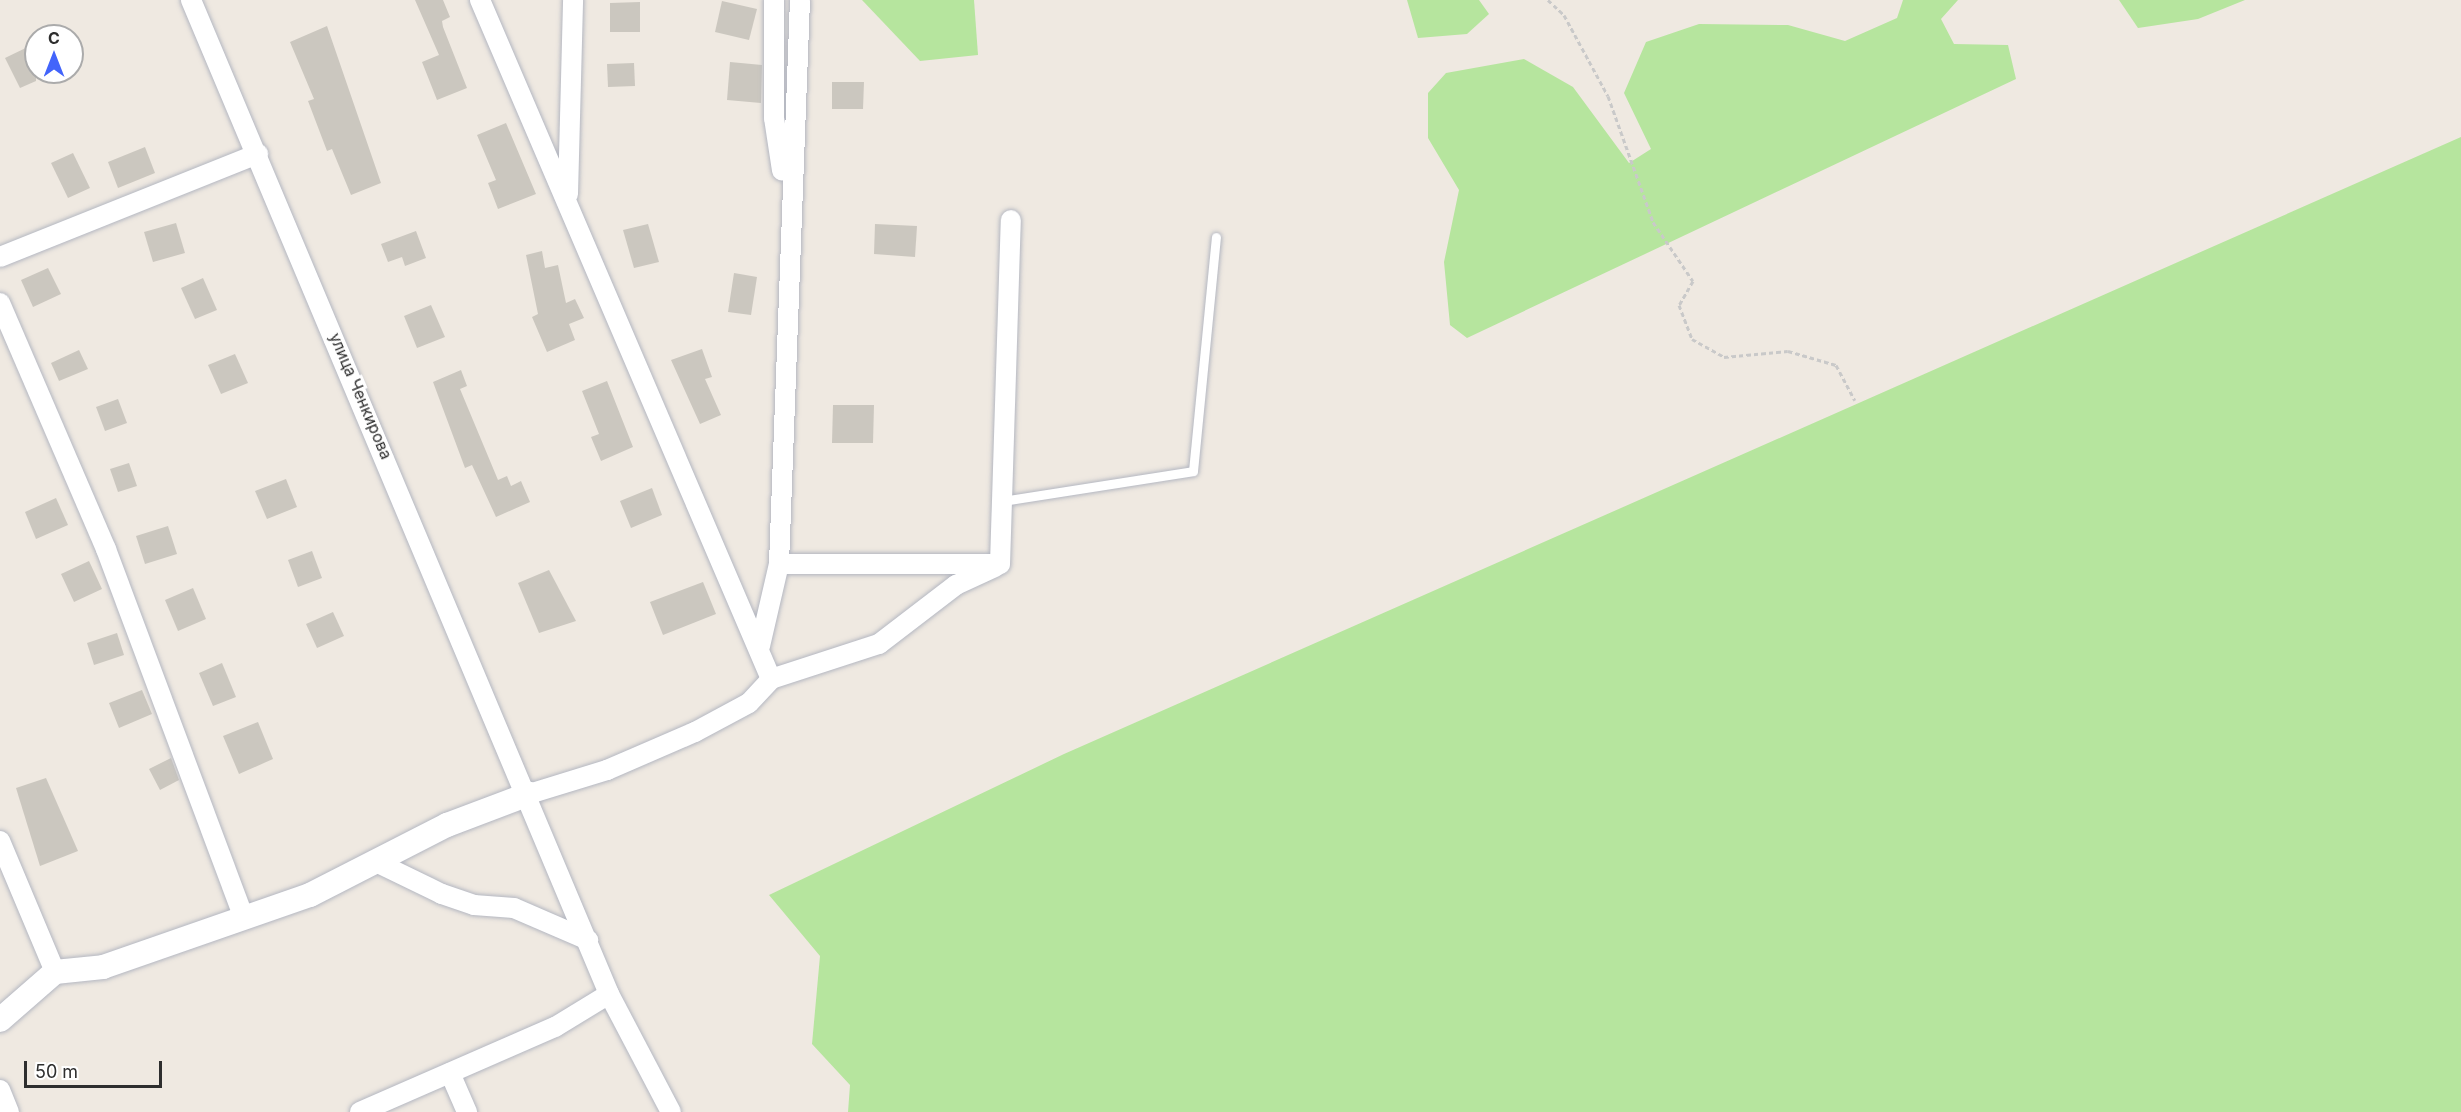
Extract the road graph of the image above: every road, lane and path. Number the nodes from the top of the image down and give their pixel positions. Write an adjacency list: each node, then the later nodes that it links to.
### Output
1 (190, 0): 7 (street, улица Ченкирова)
2 (480, 0): 8 (street)
3 (573, 0): 8 (street)
4 (774, 0): 9 (street)
5 (800, 0): 9 (street)
6 (1548, 0): 14 (path)
7 (258, 154): 12 (street); 20 (street, улица Ченкирова)
8 (568, 199): 18 (street)
9 (788, 217): 16 (street)
10 (1011, 219): 15 (street)
11 (1216, 237): 15 (lane)
12 (0, 257)
13 (0, 303): 23 (street)
14 (1855, 400)
15 (1002, 501): 17 (street)
16 (779, 564): 17 (street); 18 (street)
17 (1000, 564): 19 (street)
18 (760, 646): 19 (street)
19 (771, 679): 20 (street)
20 (529, 794): 22 (street); 24 (street, улица Ченкирова)
21 (0, 841): 25 (street)
22 (376, 862): 23 (street); 24 (street)
23 (244, 918): 25 (street)
24 (588, 940): 26 (street, улица Ченкирова)
25 (55, 972): 27 (street)
26 (609, 994): 28 (street); 33 (street, улица Ченкирова)
27 (0, 1020)
28 (450, 1073): 31 (street); 32 (street)
29 (0, 1090): 30 (street)
30 (9, 1112)
31 (360, 1112)
32 (468, 1112)
33 (671, 1112)

